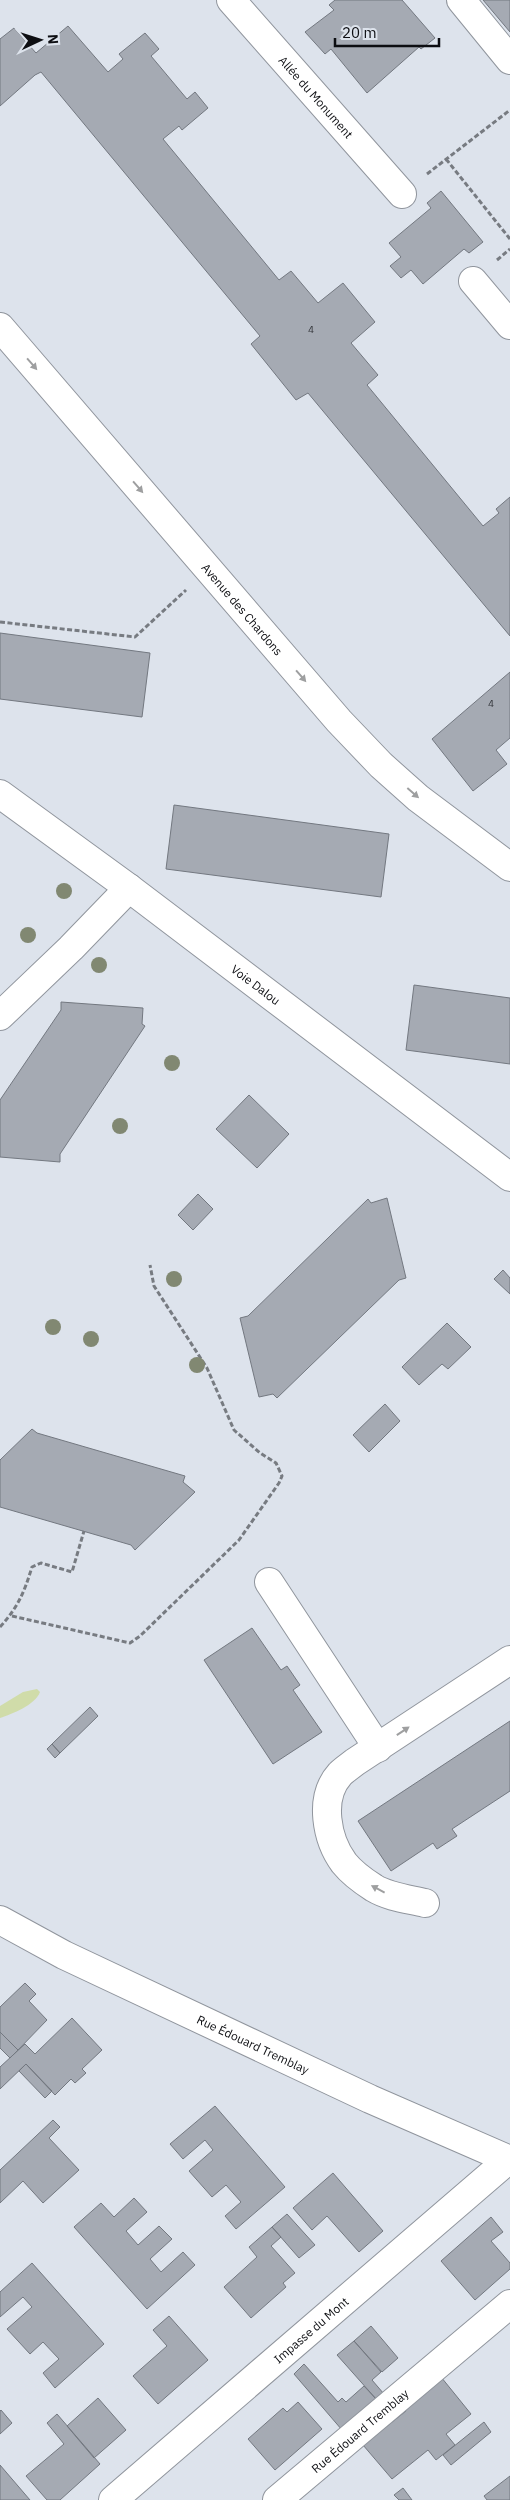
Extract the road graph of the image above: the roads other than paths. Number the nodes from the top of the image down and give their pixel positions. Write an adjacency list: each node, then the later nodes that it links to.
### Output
1 (231, 0): 4 (street, Allée du Monument)
2 (461, 0): 3 (street)
3 (510, 60)
4 (402, 194)
5 (473, 281): 6 (street)
6 (510, 325)
7 (0, 326): 9 (street, Avenue des Chardons, one-way to 9)
8 (0, 794): 10 (street, Voie Dalou)
9 (510, 867)
10 (129, 888): 11 (street); 12 (street, Voie Dalou)
11 (0, 1016)
12 (510, 1177)
13 (269, 1582): 15 (street)
14 (510, 1660): 15 (street, one-way to 14)
15 (378, 1748): 16 (street, one-way to 15)
16 (425, 1902)
17 (0, 1920): 18 (street, Rue Édouard Tremblay)
18 (509, 2160): 20 (street, Impasse du Mont)
19 (510, 2304): 21 (street, Rue Édouard Tremblay)
20 (113, 2500)
21 (277, 2500)

